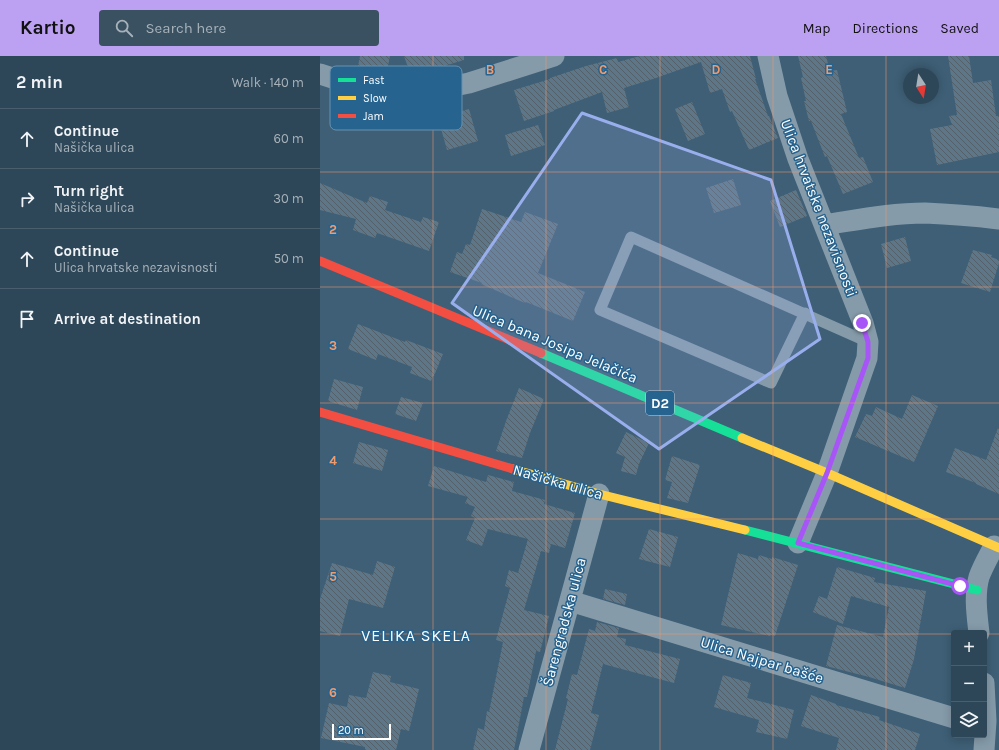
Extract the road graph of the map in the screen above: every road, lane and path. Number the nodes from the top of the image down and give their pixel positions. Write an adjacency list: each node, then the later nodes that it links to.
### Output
1 (554, 56): 5 (street)
2 (768, 56): 7 (street, Ulica hrvatske nezavisnosti)
3 (320, 74): 4 (street)
4 (330, 77)
5 (462, 84)
6 (999, 219): 7 (street)
7 (824, 225): 10 (street, Ulica hrvatske nezavisnosti)
8 (320, 261): 12 (main road, Ulica bana Josipa Jelačića / D2)
9 (804, 313): 9 (lane); 10 (lane)
10 (868, 342): 12 (street, Ulica hrvatske nezavisnosti)
11 (320, 412): 13 (main road, Našička ulica)
12 (827, 473): 14 (street); 15 (main road, Ulica bana Josipa Jelačića / D2)
13 (599, 494): 14 (main road, Našička ulica); 17 (street, Šarengradska ulica)
14 (798, 543): 16 (main road, Našička ulica)
15 (997, 547): 16 (street)
16 (977, 590): 18 (street)
17 (570, 601): 21 (street, Ulica Najpar bašće); 23 (street, Šarengradska ulica)
18 (979, 630)
19 (988, 691): 20 (street)
20 (987, 702)
21 (951, 717)
22 (984, 738): 24 (street)
23 (529, 750)
24 (984, 750)

